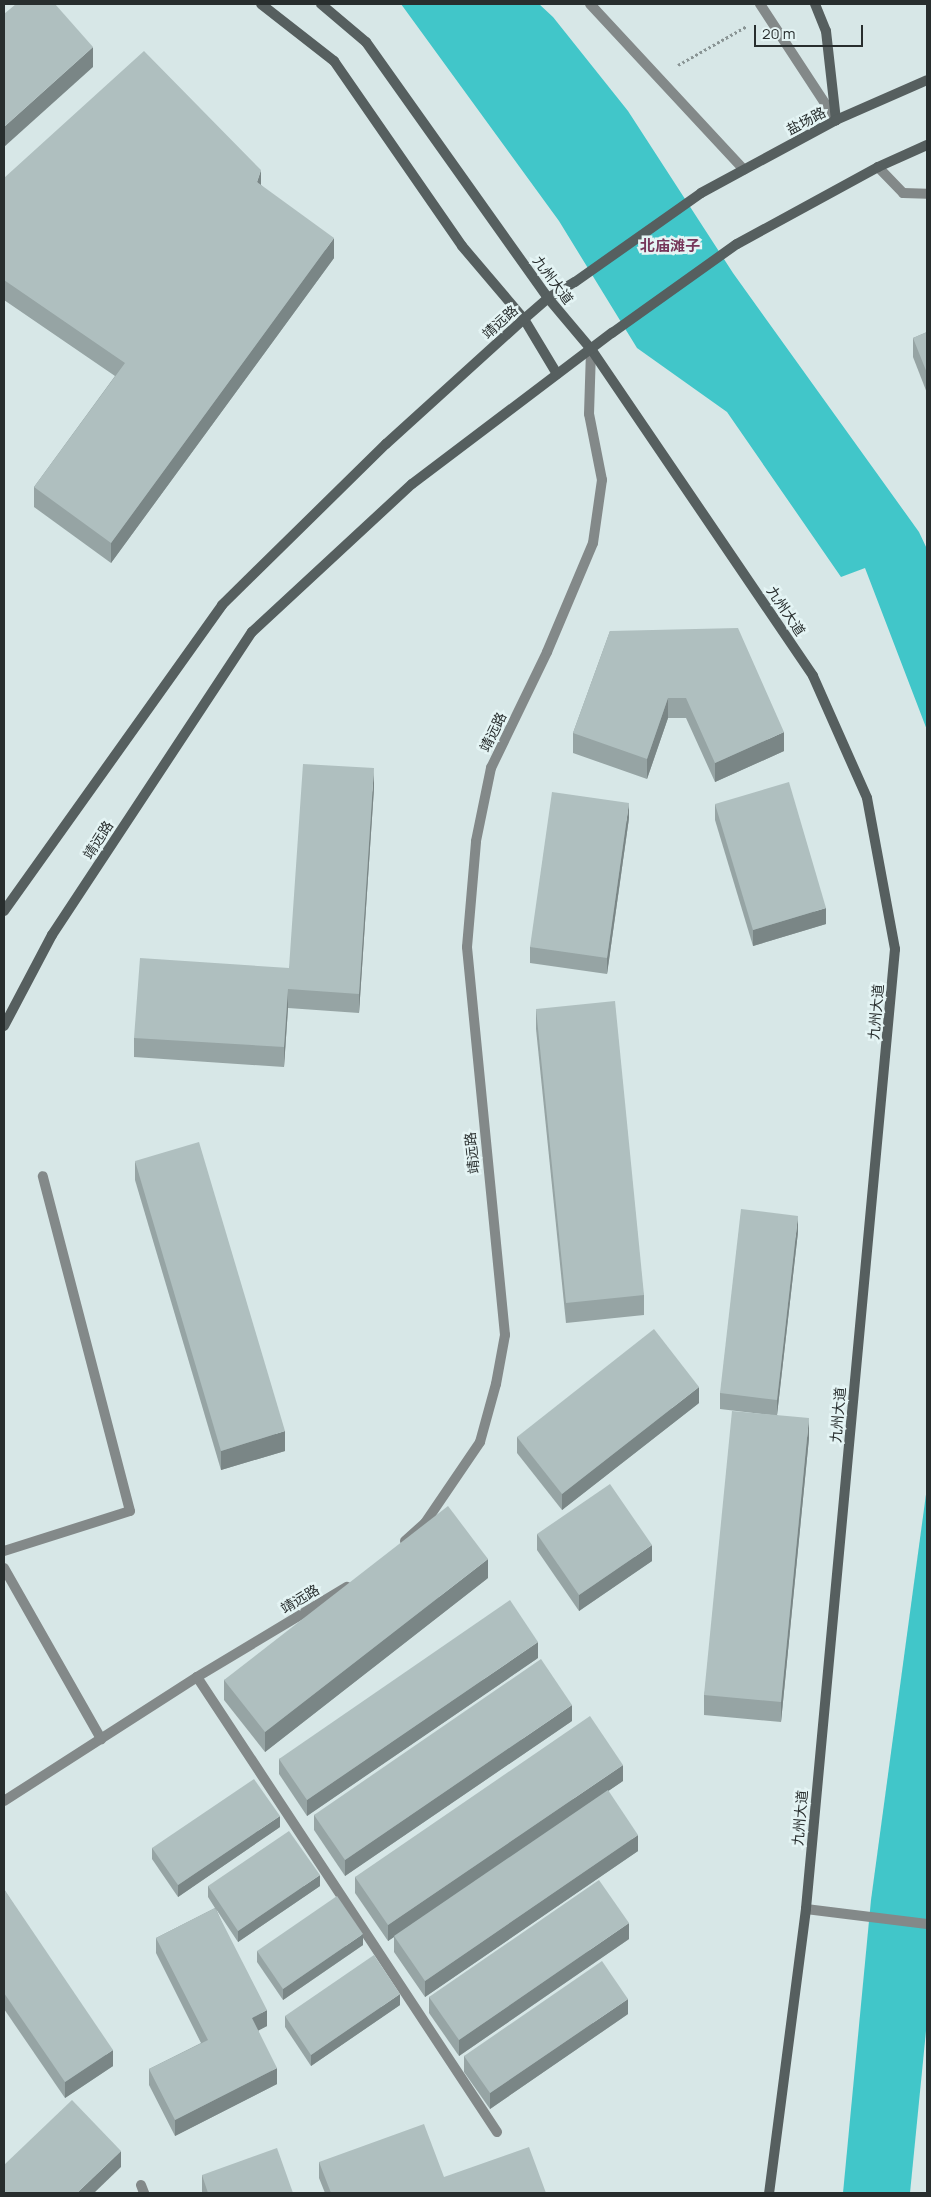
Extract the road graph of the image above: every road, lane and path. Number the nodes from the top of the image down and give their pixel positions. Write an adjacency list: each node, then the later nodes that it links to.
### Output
1 (261, 4): 16 (main road)
2 (321, 4): 15 (main road, 九州大道)
3 (590, 4): 7 (street)
4 (760, 4): 6 (street)
5 (815, 4): 9 (main road)
6 (767, 15): 7 (path); 9 (street)
7 (658, 76): 12 (street)
8 (927, 80): 9 (main road, 盐场路)
9 (836, 120): 12 (main road, 盐场路)
10 (927, 144): 11 (main road)
11 (878, 167): 13 (street); 17 (main road)
12 (744, 170): 14 (main road, 盐场路)
13 (927, 194)
14 (575, 282): 15 (main road, 靖远路)
15 (548, 298): 16 (main road, 靖远路); 17 (main road, 九州大道)
16 (524, 319): 18 (main road); 19 (main road, 靖远路)
17 (591, 349): 18 (main road, 靖远路); 22 (street, 靖远路); 29 (main road, 九州大道)
18 (558, 374): 20 (main road, 靖远路)
19 (4, 911)
20 (4, 1026)
21 (43, 1176): 23 (street)
22 (397, 1548)
23 (4, 1551)
24 (4, 1568): 27 (street)
25 (360, 1579): 26 (street, 靖远路)
26 (197, 1677): 27 (street, 靖远路); 31 (street)
27 (101, 1738): 28 (street, 靖远路)
28 (4, 1801)
29 (806, 1909): 30 (street); 32 (main road, 九州大道)
30 (927, 1924)
31 (497, 2132)
32 (769, 2193)

